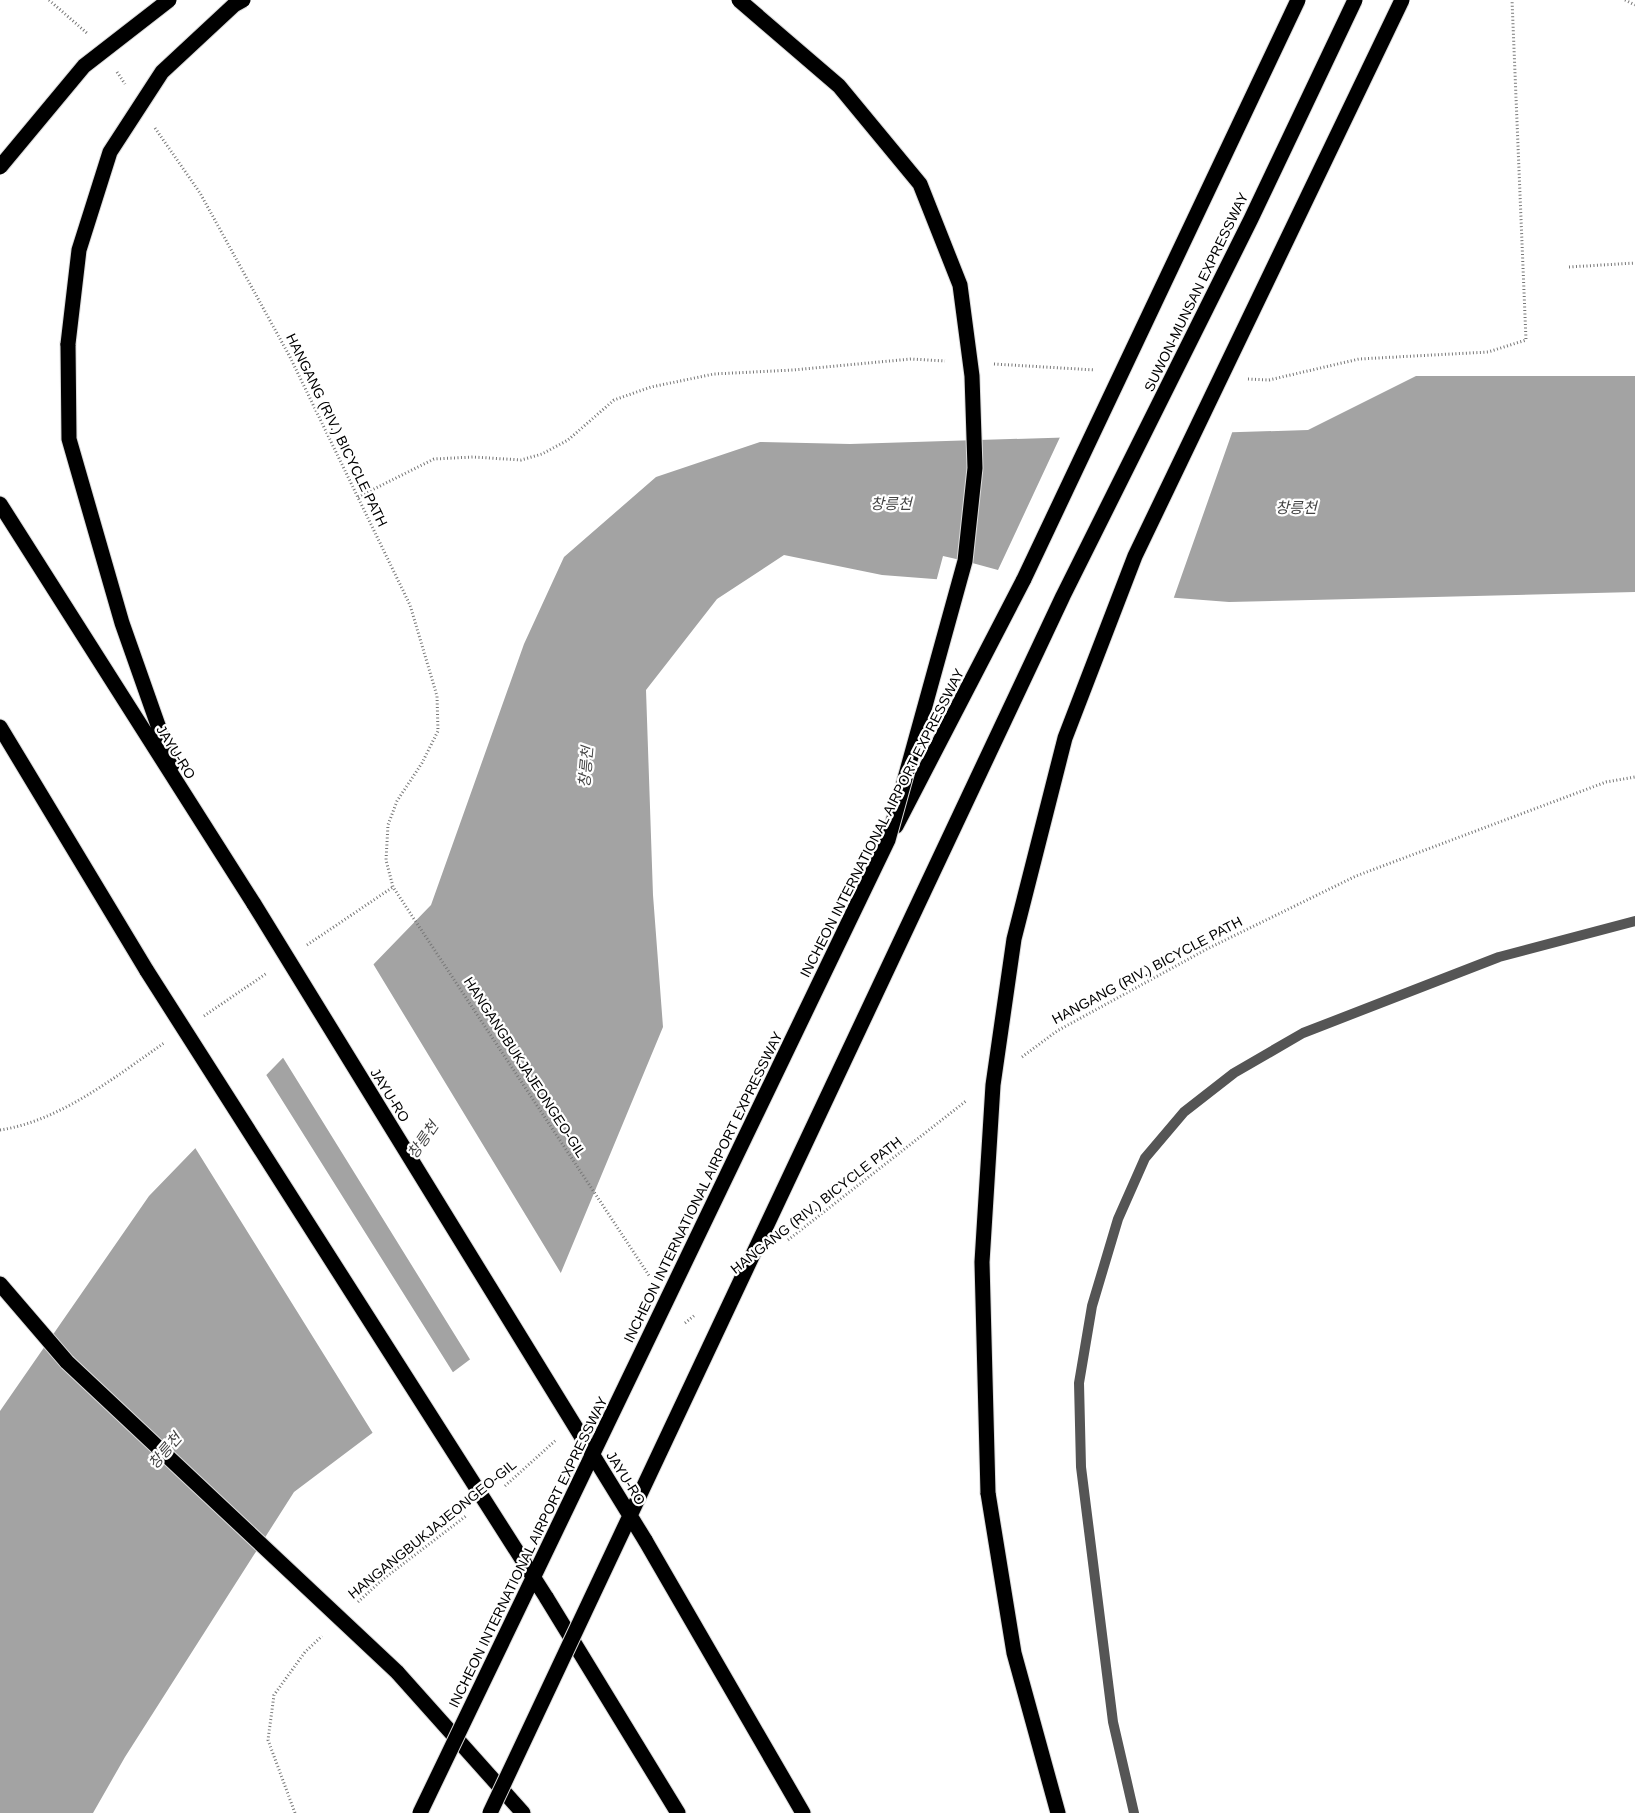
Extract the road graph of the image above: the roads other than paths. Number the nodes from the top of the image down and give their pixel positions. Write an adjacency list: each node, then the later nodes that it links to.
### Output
1 (169, 0): 7 (highway, bridge)
2 (243, 0): 10 (highway, bridge)
3 (739, 0): 11 (highway, bridge)
4 (1298, 0): 11 (highway, INCHEON INTERNATIONAL AIRPORT EXPRESSWAY, bridge)
5 (1355, 0): 15 (highway, SUWON-MUNSAN EXPRESSWAY, bridge)
6 (1402, 0): 19 (highway, bridge)
7 (0, 167)
8 (0, 504): 10 (highway, JAYU-RO)
9 (0, 728): 17 (highway, bridge)
10 (181, 790): 18 (highway, JAYU-RO, bridge)
11 (888, 840): 14 (highway, INCHEON INTERNATIONAL AIRPORT EXPRESSWAY, bridge)
12 (1635, 921): 20 (street)
13 (0, 1284): 16 (highway, bridge)
14 (420, 1813)
15 (490, 1813)
16 (523, 1813)
17 (678, 1813)
18 (803, 1813)
19 (1058, 1813)
20 (1134, 1813)

